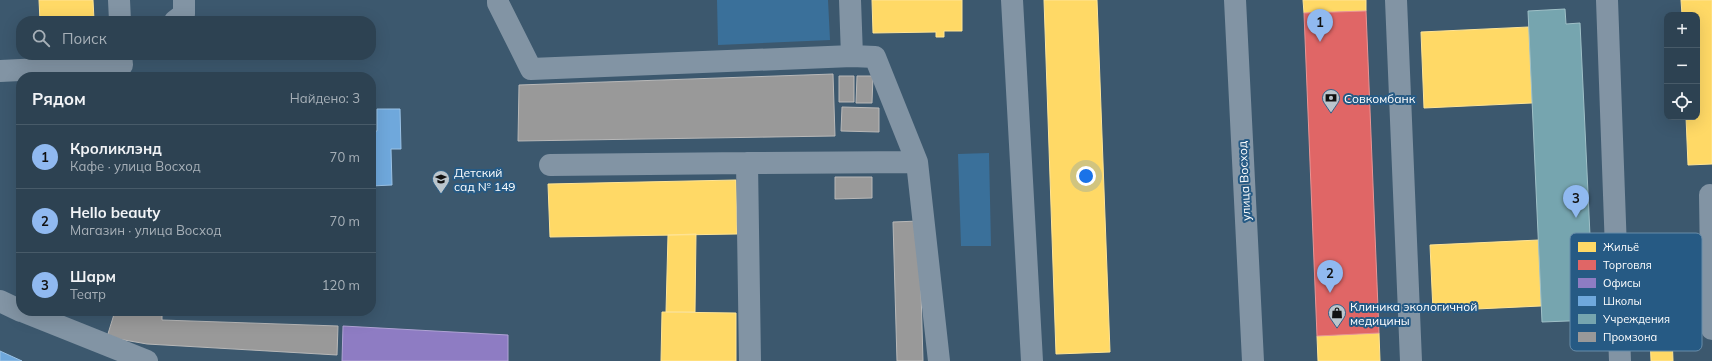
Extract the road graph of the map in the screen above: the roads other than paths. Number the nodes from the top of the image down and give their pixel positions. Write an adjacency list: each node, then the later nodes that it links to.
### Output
1 (119, 0): 9 (street)
2 (184, 0): 10 (street)
3 (498, 0): 11 (street)
4 (850, 0): 11 (street)
5 (1012, 0): 29 (street)
6 (1235, 0): 30 (street, улица Восход)
7 (1396, 0): 31 (street)
8 (1608, 0): 18 (street)
9 (120, 16)
10 (182, 16)
11 (852, 56): 14 (street)
12 (125, 63): 13 (street)
13 (0, 71)
14 (917, 162): 15 (street); 28 (street)
15 (747, 163): 16 (street); 27 (street)
16 (550, 165)
17 (1710, 195): 19 (street)
18 (1616, 233)
19 (1711, 257): 23 (street)
20 (0, 301): 21 (street)
21 (16, 307)
22 (39, 316): 25 (street)
23 (1712, 329)
24 (1620, 351): 32 (street)
25 (103, 353): 26 (street)
26 (147, 361)
27 (750, 361)
28 (939, 361)
29 (1032, 361)
30 (1253, 361)
31 (1411, 361)
32 (1620, 361)

